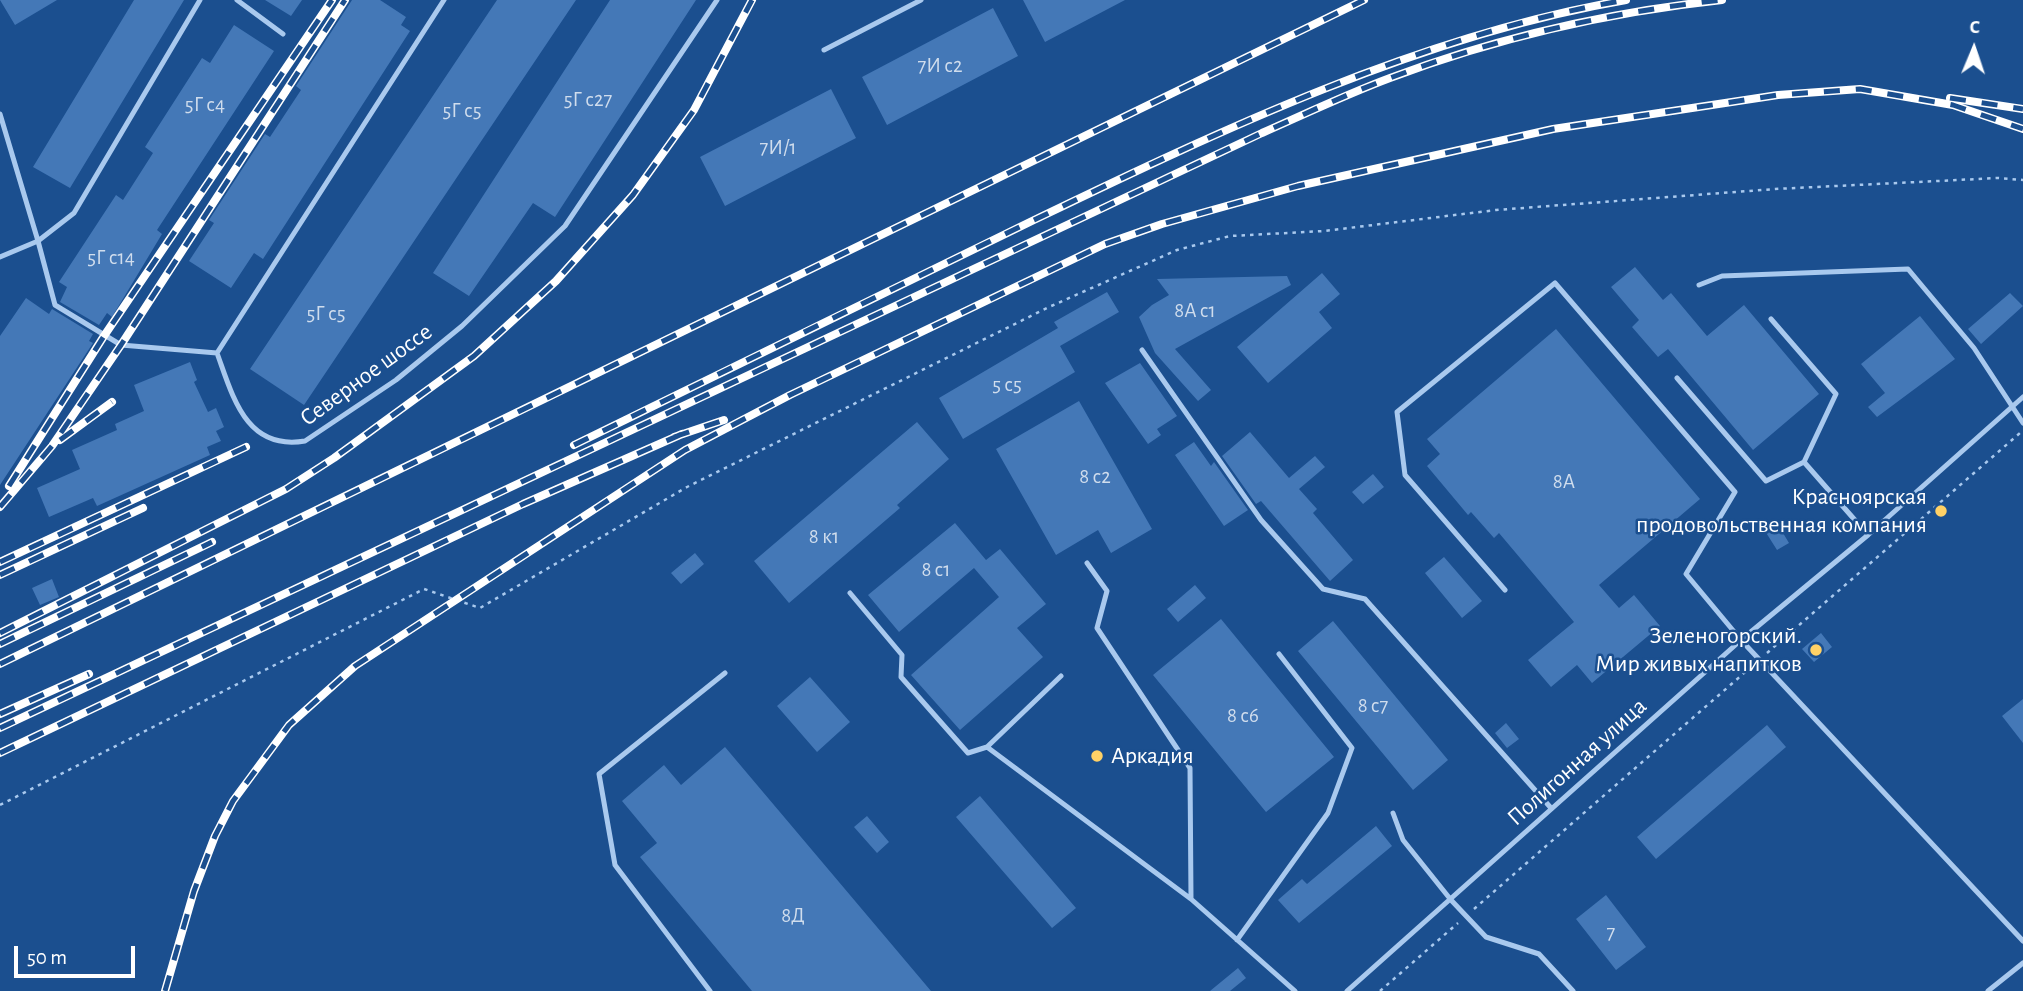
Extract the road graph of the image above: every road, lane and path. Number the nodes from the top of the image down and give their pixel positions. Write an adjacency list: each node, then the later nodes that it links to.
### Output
1 (200, 0): 10 (lane)
2 (237, 0): 6 (lane)
3 (444, 0): 15 (lane)
4 (718, 0): 15 (lane, Северное шоссе)
5 (920, 0): 7 (lane)
6 (283, 34)
7 (824, 50)
8 (0, 114): 10 (lane)
9 (2023, 180): 32 (path)
10 (38, 241): 11 (lane); 15 (lane)
11 (0, 257)
12 (1699, 285): 18 (lane)
13 (1771, 318): 21 (lane)
14 (1142, 350): 33 (lane)
15 (218, 352)
16 (1677, 378): 21 (lane)
17 (2023, 397): 18 (lane, Полигонная улица)
18 (2011, 408): 19 (lane); 22 (lane, Полигонная улица)
19 (2023, 423)
20 (2023, 431): 28 (path)
21 (1804, 462): 22 (lane)
22 (1868, 535): 26 (lane, Полигонная улица)
23 (1087, 563): 35 (lane)
24 (1505, 590): 26 (lane)
25 (850, 593): 31 (lane)
26 (1741, 640): 28 (lane); 33 (lane, Полигонная улица)
27 (1279, 654): 38 (lane)
28 (1760, 659): 37 (path); 39 (lane)
29 (725, 673): 41 (lane)
30 (1061, 676): 31 (lane)
31 (987, 747): 35 (lane)
32 (0, 805)
33 (1551, 808): 36 (lane, Полигонная улица)
34 (1393, 813): 36 (lane)
35 (1191, 899): 38 (lane)
36 (1451, 900): 37 (lane); 43 (lane, Полигонная улица)
37 (1466, 916): 44 (path); 45 (lane)
38 (1237, 940): 42 (lane)
39 (2023, 941)
40 (2023, 963): 46 (lane)
41 (710, 991)
42 (1296, 991)
43 (1347, 991)
44 (1380, 991)
45 (1573, 991)
46 (1988, 991)

